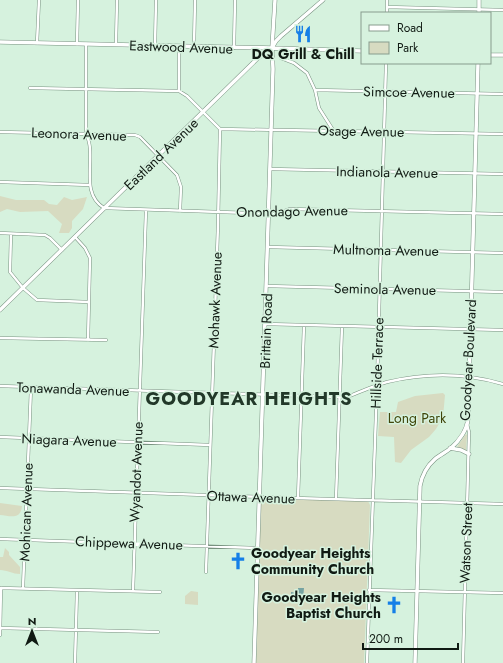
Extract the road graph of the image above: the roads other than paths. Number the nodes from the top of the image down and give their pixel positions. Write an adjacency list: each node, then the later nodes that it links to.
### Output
1 (39, 0): 16 (street)
2 (78, 0): 17 (street)
3 (117, 0): 19 (street)
4 (156, 0): 20 (street)
5 (196, 0): 22 (street)
6 (235, 0): 23 (street)
7 (275, 0): 24 (street, Brittain Road)
8 (323, 0): 24 (street, Eastland Avenue)
9 (387, 0): 11 (street)
10 (480, 0): 13 (street)
11 (387, 7): 13 (street); 14 (street)
12 (503, 10): 13 (street)
13 (479, 11)
14 (387, 12)
15 (0, 42): 16 (street, Eastwood Avenue)
16 (37, 43): 17 (street, Eastwood Avenue)
17 (77, 44): 18 (street, Eastwood Avenue)
18 (86, 44): 19 (street, Eastwood Avenue); 32 (street)
19 (116, 45): 20 (street, Eastwood Avenue)
20 (155, 46): 21 (street, Eastwood Avenue)
21 (180, 47): 22 (street, Eastwood Avenue); 34 (street)
22 (194, 47): 23 (street, Eastwood Avenue)
23 (234, 48): 24 (street, Eastwood Avenue)
24 (272, 48): 25 (street, Eastwood Avenue); 38 (street, Eastland Avenue); 40 (street, Brittain Road)
25 (361, 52)
26 (491, 55): 27 (street)
27 (503, 55)
28 (281, 58): 33 (street)
29 (386, 64): 35 (street, Hillside Terrace)
30 (478, 64): 36 (street, Goodyear Boulevard)
31 (30, 88): 32 (street)
32 (86, 90): 34 (street); 45 (street)
33 (315, 90): 35 (street, Simcoe Avenue); 41 (street)
34 (179, 91): 38 (street)
35 (385, 92): 36 (street, Simcoe Avenue); 42 (street, Hillside Terrace)
36 (477, 93): 37 (street, Simcoe Avenue); 44 (street, Goodyear Boulevard)
37 (503, 94)
38 (204, 112): 39 (street); 47 (street, Eastland Avenue)
39 (220, 129): 40 (street, Osage Avenue); 58 (street, Mohawk Avenue)
40 (271, 130): 41 (street, Osage Avenue); 48 (street, Brittain Road)
41 (333, 130): 42 (street, Osage Avenue)
42 (384, 131): 44 (street, Osage Avenue); 49 (street, Hillside Terrace)
43 (0, 132): 45 (street, Leonora Avenue)
44 (476, 133): 46 (street, Osage Avenue); 50 (street, Goodyear Boulevard)
45 (86, 134): 47 (street, Leonora Avenue); 53 (street)
46 (503, 134)
47 (158, 155): 54 (street, Eastland Avenue); 56 (street, Leonora Avenue)
48 (270, 169): 49 (street, Indianola Avenue); 60 (street, Brittain Road)
49 (383, 172): 50 (street, Indianola Avenue); 57 (street, Hillside Terrace)
50 (475, 173): 51 (street, Indianola Avenue); 59 (street, Goodyear Boulevard)
51 (503, 174)
52 (0, 182): 53 (street)
53 (90, 185): 54 (street)
54 (104, 208): 55 (street, Onondago Avenue); 64 (street, Eastland Avenue)
55 (146, 210): 56 (street, Onondago Avenue); 91 (street, Wyandot Avenue)
56 (180, 211): 58 (street, Onondago Avenue)
57 (382, 211): 59 (street, Onondago Avenue); 60 (street, Onondago Avenue); 67 (street, Hillside Terrace)
58 (218, 212): 60 (street, Onondago Avenue); 92 (street, Mohawk Avenue)
59 (473, 213): 61 (street, Onondago Avenue); 68 (street, Goodyear Boulevard)
60 (269, 214): 65 (street, Brittain Road)
61 (503, 214)
62 (0, 233): 63 (street)
63 (11, 234): 66 (street); 71 (street)
64 (75, 238): 66 (street, Eastland Avenue); 75 (street)
65 (268, 247): 67 (street, Multnoma Avenue); 70 (street, Brittain Road)
66 (62, 250): 71 (street, Eastland Avenue)
67 (380, 250): 68 (street, Multnoma Avenue); 72 (street, Hillside Terrace)
68 (472, 252): 69 (street, Multnoma Avenue); 73 (street, Goodyear Boulevard)
69 (503, 253)
70 (267, 286): 72 (street, Seminola Avenue); 77 (street, Brittain Road)
71 (23, 288): 75 (street); 76 (street, Eastland Avenue)
72 (379, 289): 73 (street, Seminola Avenue); 80 (street, Hillside Terrace)
73 (472, 291): 74 (street, Seminola Avenue); 81 (street, Goodyear Boulevard)
74 (503, 292)
75 (89, 302): 84 (street)
76 (0, 310)
77 (266, 324): 78 (street); 93 (street, Brittain Road)
78 (304, 325): 79 (street); 94 (street)
79 (342, 326): 80 (street); 95 (street)
80 (378, 327): 81 (street); 89 (street, Hillside Terrace)
81 (470, 329): 82 (street); 86 (street, Goodyear Boulevard)
82 (503, 330)
83 (0, 338): 84 (street)
84 (88, 340): 85 (street)
85 (106, 340)
86 (469, 377): 87 (street, Tonawanda Avenue); 89 (street, Tonawanda Avenue); 96 (street, Goodyear Boulevard)
87 (503, 384)
88 (0, 386): 90 (street, Tonawanda Avenue)
89 (377, 386): 95 (street, Tonawanda Avenue); 110 (street, Hillside Terrace)
90 (30, 388): 91 (street, Tonawanda Avenue); 98 (street, Mohican Avenue)
91 (139, 392): 92 (street, Tonawanda Avenue); 99 (street, Wyandot Avenue)
92 (212, 394): 93 (street, Tonawanda Avenue); 100 (street, Mohawk Avenue)
93 (263, 396): 94 (street, Tonawanda Avenue); 107 (street, Brittain Road)
94 (302, 396): 95 (street, Tonawanda Avenue); 108 (street)
95 (340, 397): 109 (street)
96 (467, 423): 101 (street, Goodyear Boulevard); 102 (street, Watson Street)
97 (0, 437): 98 (street, Niagara Avenue)
98 (29, 438): 99 (street, Niagara Avenue); 104 (street, Mohican Avenue)
99 (137, 442): 100 (street, Niagara Avenue); 105 (street, Wyandot Avenue)
100 (210, 445): 106 (street, Mohawk Avenue)
101 (450, 448): 102 (street); 111 (street, Goodyear Boulevard)
102 (468, 454): 112 (street, Watson Street)
103 (0, 488): 104 (street, Ottawa Avenue)
104 (27, 489): 105 (street, Ottawa Avenue); 115 (street, Mohican Avenue)
105 (135, 493): 106 (street, Ottawa Avenue); 116 (street, Wyandot Avenue)
106 (208, 495): 107 (street, Ottawa Avenue); 117 (street, Mohawk Avenue)
107 (260, 497): 108 (street, Ottawa Avenue); 118 (street, Brittain Road)
108 (298, 498): 109 (street, Ottawa Avenue)
109 (336, 499): 110 (street, Ottawa Avenue)
110 (372, 500): 111 (street, Ottawa Avenue); 123 (street, Hillside Terrace)
111 (419, 501): 112 (street, Ottawa Avenue); 125 (street, Goodyear Boulevard)
112 (467, 503): 113 (street, Ottawa Avenue); 127 (street, Watson Street)
113 (503, 504)
114 (0, 539): 115 (street, Chippewa Avenue)
115 (25, 540): 116 (street, Chippewa Avenue); 121 (street, Mohican Avenue)
116 (134, 544): 117 (street, Chippewa Avenue); 124 (street, Wyandot Avenue)
117 (207, 546): 118 (street, Chippewa Avenue); 119 (street, Mohawk Avenue)
118 (258, 548): 134 (street, Brittain Road)
119 (206, 572)
120 (0, 588): 121 (street); 129 (street)
121 (24, 588): 122 (street)
122 (77, 590): 124 (street); 130 (street)
123 (370, 590): 125 (street); 135 (street, Hillside Terrace)
124 (133, 591): 126 (street)
125 (416, 591): 127 (street); 136 (street, Goodyear Boulevard)
126 (160, 592)
127 (465, 592): 128 (street); 137 (street, Watson Street)
128 (503, 593)
129 (0, 628): 130 (street); 132 (street)
130 (76, 630): 131 (street); 133 (street)
131 (158, 632)
132 (0, 635)
133 (75, 663)
134 (254, 663)
135 (367, 663)
136 (415, 663)
137 (463, 663)

